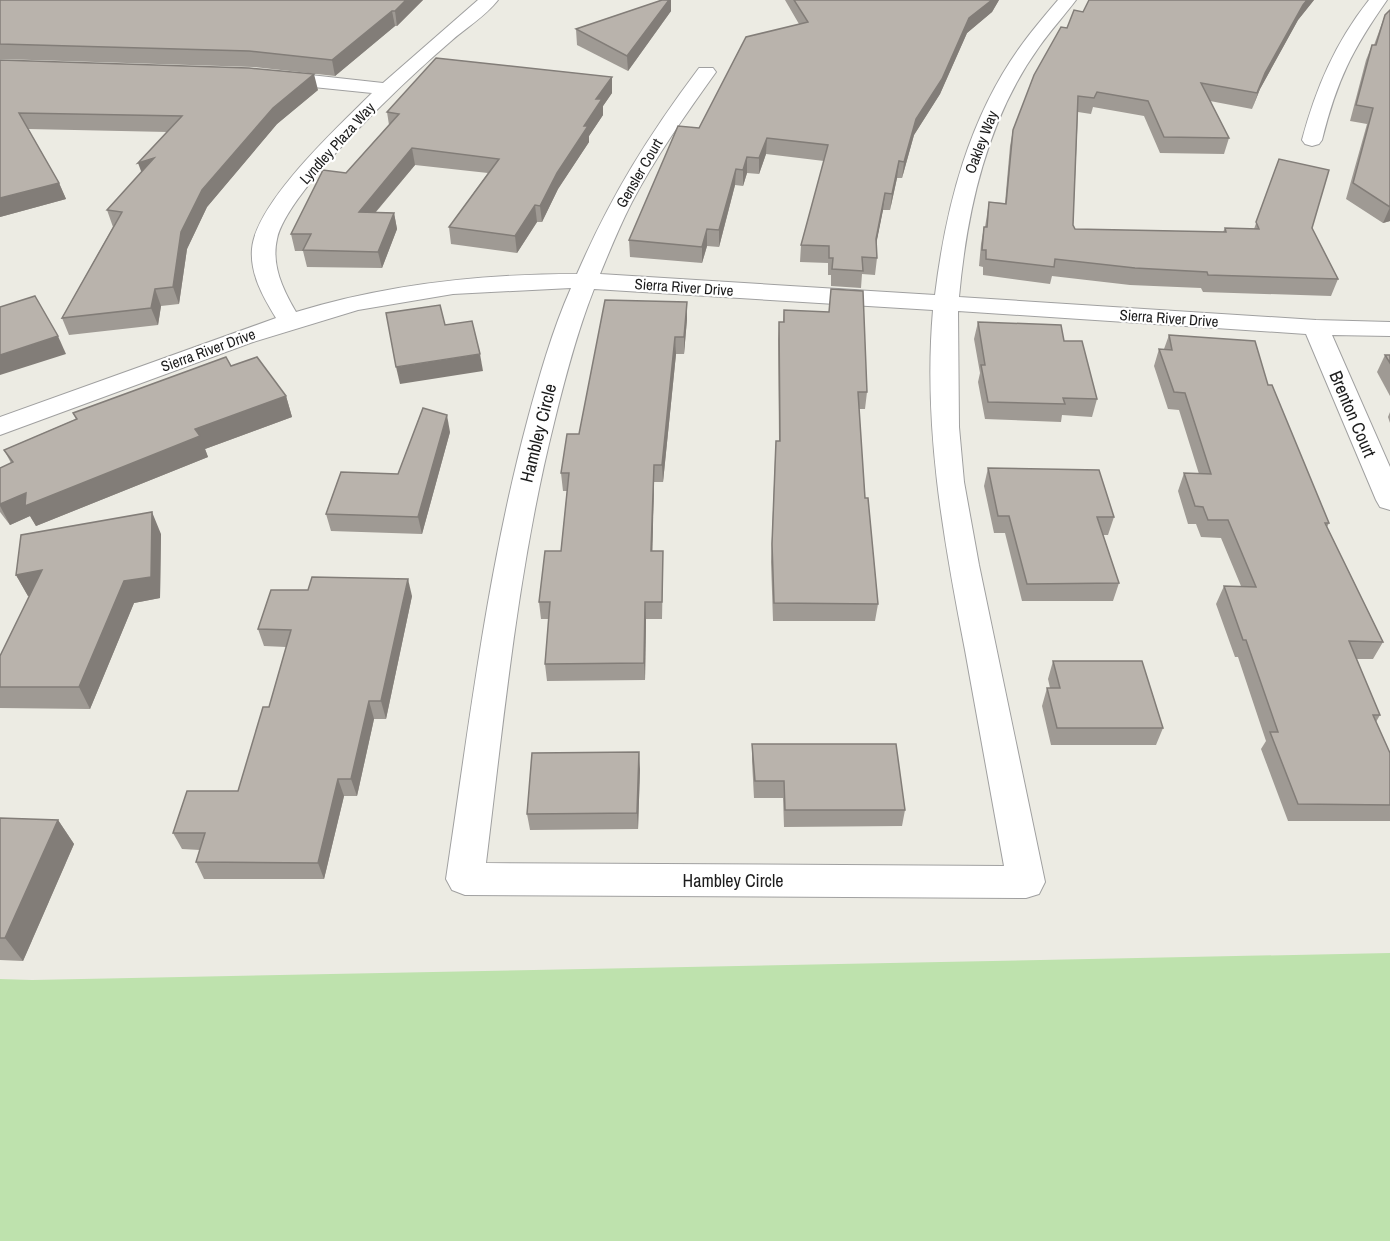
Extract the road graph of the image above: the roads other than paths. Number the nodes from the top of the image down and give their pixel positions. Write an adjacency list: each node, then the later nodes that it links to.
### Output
1 (489, 0): 6 (street, Lyndley Plaza Way)
2 (1066, 0): 9 (street, Oakley Way)
3 (1378, 0): 7 (street)
4 (706, 72): 8 (street, Gensler Court)
5 (253, 75): 6 (street)
6 (387, 89): 10 (street, Lyndley Plaza Way)
7 (1312, 140)
8 (585, 281): 9 (street, Sierra River Drive); 9 (street, Hambley Circle); 10 (street, Sierra River Drive)
9 (945, 304): 11 (street, Sierra River Drive)
10 (290, 321): 13 (street, Sierra River Drive)
11 (1316, 327): 12 (street, Sierra River Drive); 14 (street, Brenton Court)
12 (1390, 329)
13 (0, 426)
14 (1390, 500)

